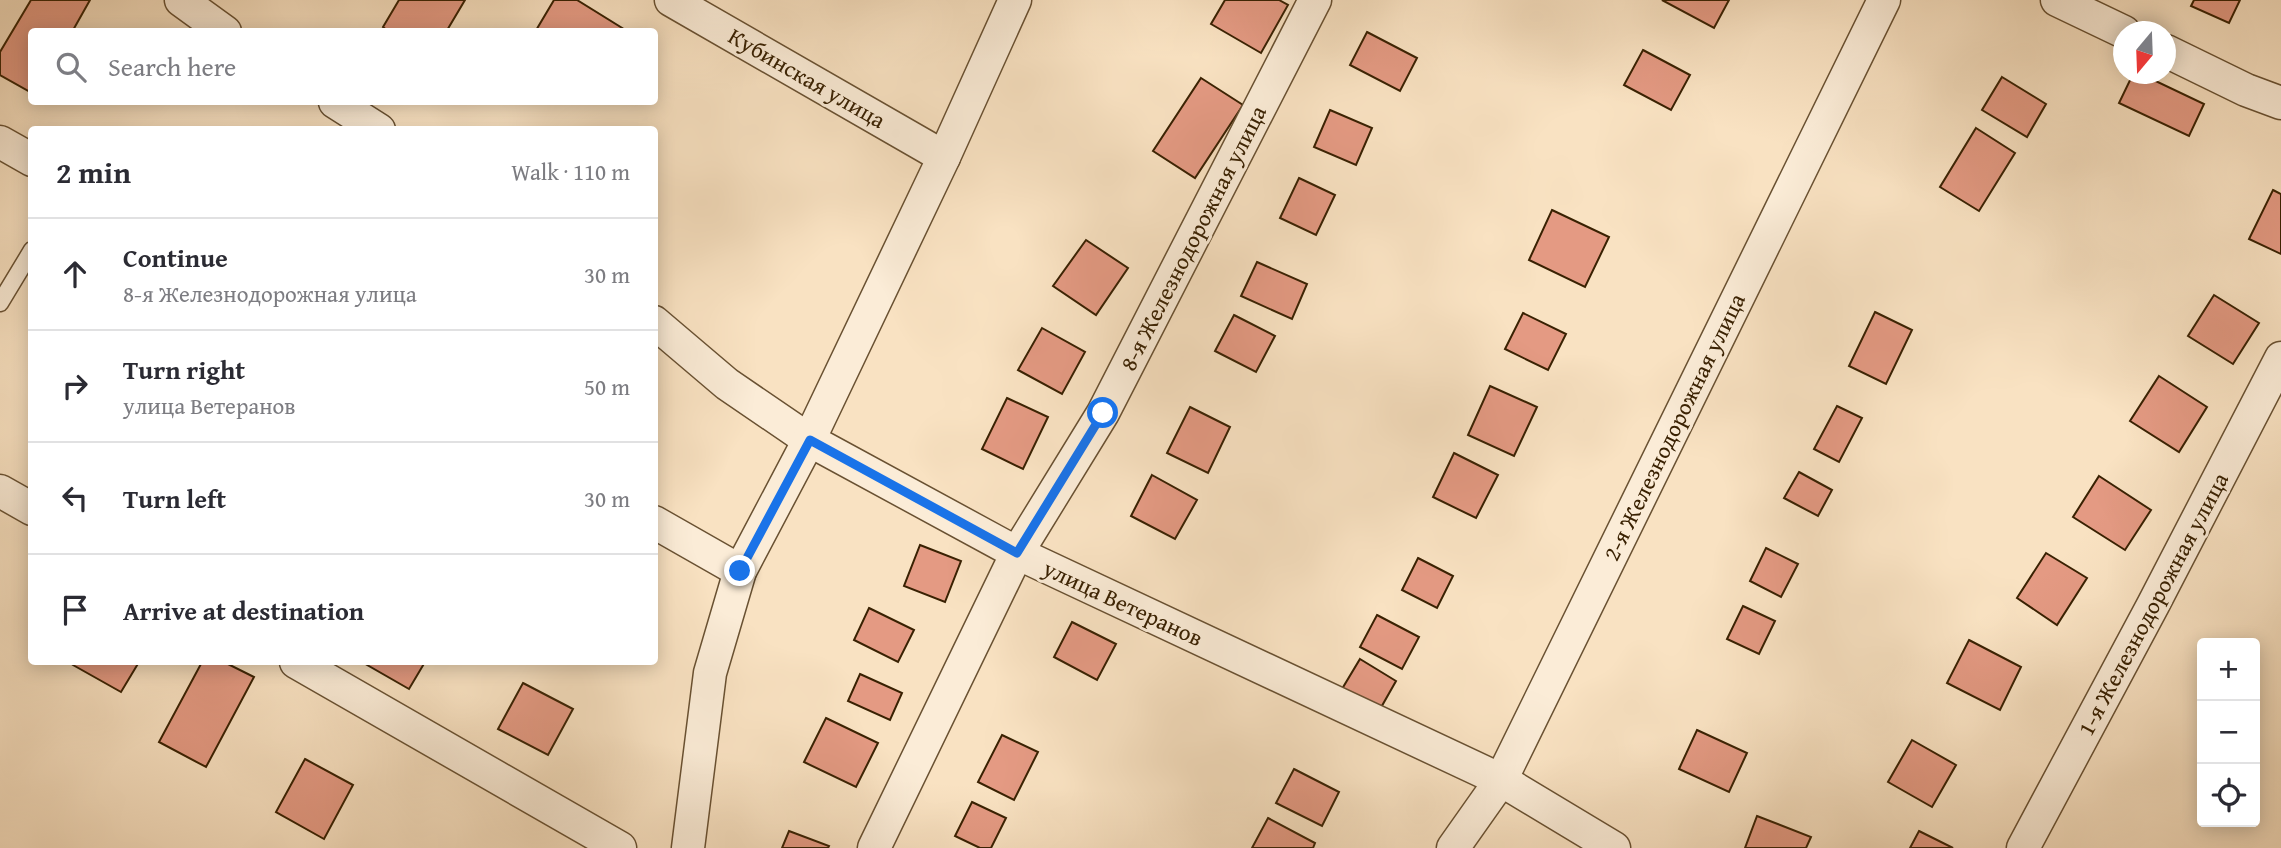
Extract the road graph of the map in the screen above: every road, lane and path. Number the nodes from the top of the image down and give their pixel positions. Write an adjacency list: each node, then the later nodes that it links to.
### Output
1 (181, 0): 8 (street)
2 (671, 0): 14 (street, Кубинская улица)
3 (1015, 0): 14 (street)
4 (1315, 0): 24 (street, 8-я Железнодорожная улица)
5 (1884, 0): 27 (street, 2-я Железнодорожная улица)
6 (2057, 0): 7 (street)
7 (2113, 27)
8 (220, 28)
9 (2176, 56): 10 (street)
10 (2281, 103)
11 (340, 105): 12 (street)
12 (373, 126)
13 (0, 142): 15 (street)
14 (944, 157): 20 (street)
15 (28, 158)
16 (28, 257): 17 (lane)
17 (0, 303)
18 (658, 325): 20 (street, улица Ветеранов)
19 (2281, 358): 33 (street, 1-я Железнодорожная улица)
20 (810, 440): 24 (street, улица Ветеранов); 25 (street)
21 (0, 491): 22 (street)
22 (28, 507)
23 (658, 524): 25 (street)
24 (1017, 553): 27 (street, улица Ветеранов); 30 (street, 8-я Железнодорожная улица)
25 (740, 571): 29 (street)
26 (301, 665): 28 (street)
27 (1501, 780): 31 (street, 2-я Железнодорожная улица); 32 (street, улица Ветеранов)
28 (620, 848)
29 (688, 848)
30 (874, 848)
31 (1453, 848)
32 (1614, 848)
33 (2023, 848)

